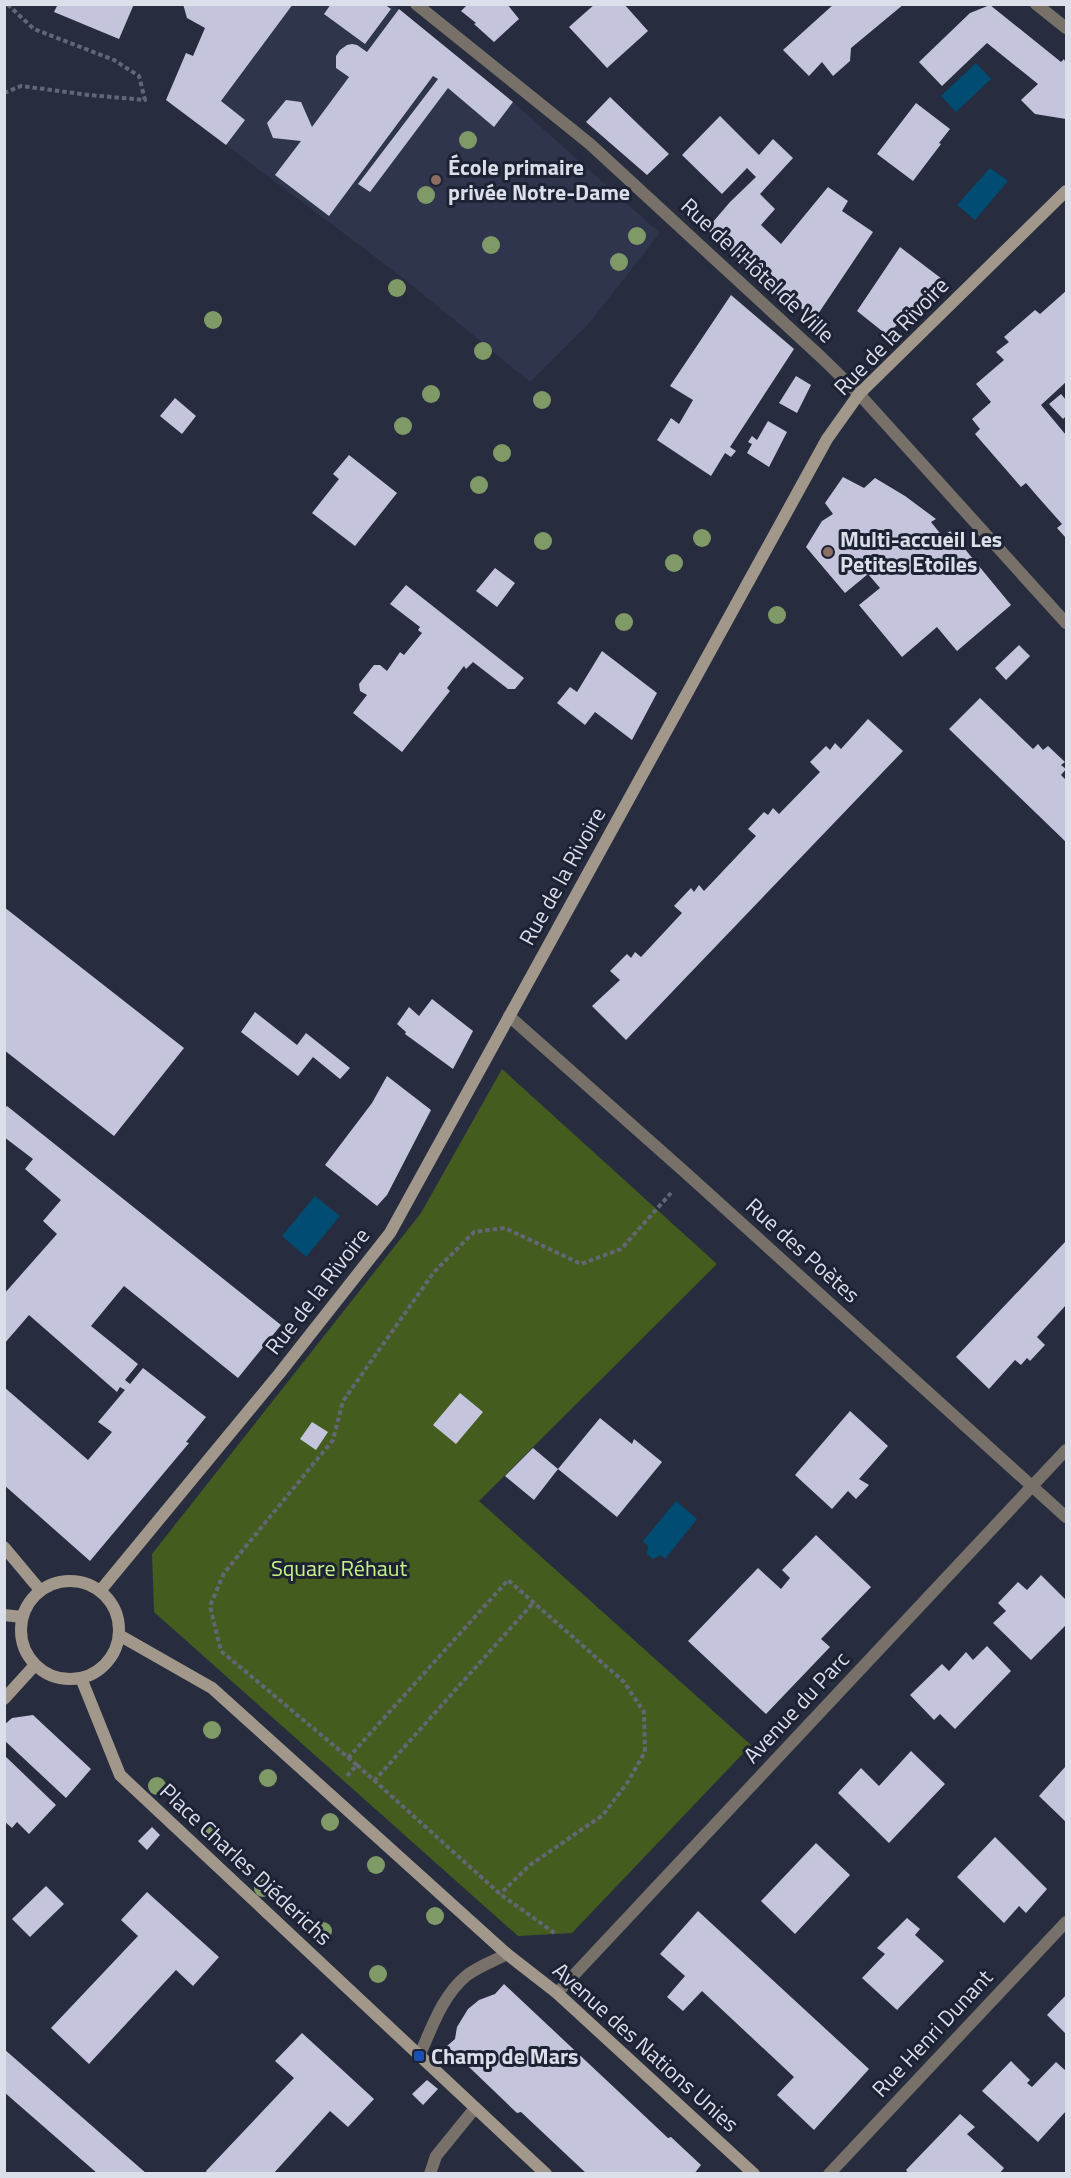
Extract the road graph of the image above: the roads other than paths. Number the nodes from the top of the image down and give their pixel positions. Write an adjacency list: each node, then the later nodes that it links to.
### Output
1 (416, 4): 5 (street, Rue de l'Hôtel de Ville)
2 (1036, 4): 3 (street)
3 (1066, 28)
4 (1066, 191): 5 (street, Rue de la Rivoire)
5 (859, 394): 6 (street, Rue de l'Hôtel de Ville); 7 (street, Rue de la Rivoire)
6 (1066, 623)
7 (509, 1016): 9 (street, Rue des Poètes); 13 (street, Rue de la Rivoire)
8 (1066, 1450): 9 (street, Avenue du Parc)
9 (1033, 1485): 10 (street, Rue des Poètes); 22 (street, Avenue du Parc)
10 (1066, 1517)
11 (4, 1547): 12 (street)
12 (40, 1590): 13 (street); 15 (street)
13 (100, 1591): 16 (street)
14 (4, 1615): 15 (street)
15 (22, 1617): 17 (street)
16 (119, 1635): 18 (street); 21 (street)
17 (35, 1665): 18 (street); 19 (street)
18 (81, 1678): 23 (street, Place Charles Diéderichs)
19 (4, 1699)
20 (1066, 1922): 28 (street, Rue Henri Dunant)
21 (507, 1954): 22 (street, Avenue des Nations Unies); 23 (street)
22 (557, 1993): 27 (street, Avenue des Nations Unies)
23 (419, 2056): 24 (street, Place Charles Diéderichs)
24 (475, 2108): 25 (street); 26 (street, Place Charles Diéderichs)
25 (430, 2174)
26 (546, 2174)
27 (754, 2174)
28 (829, 2174)

